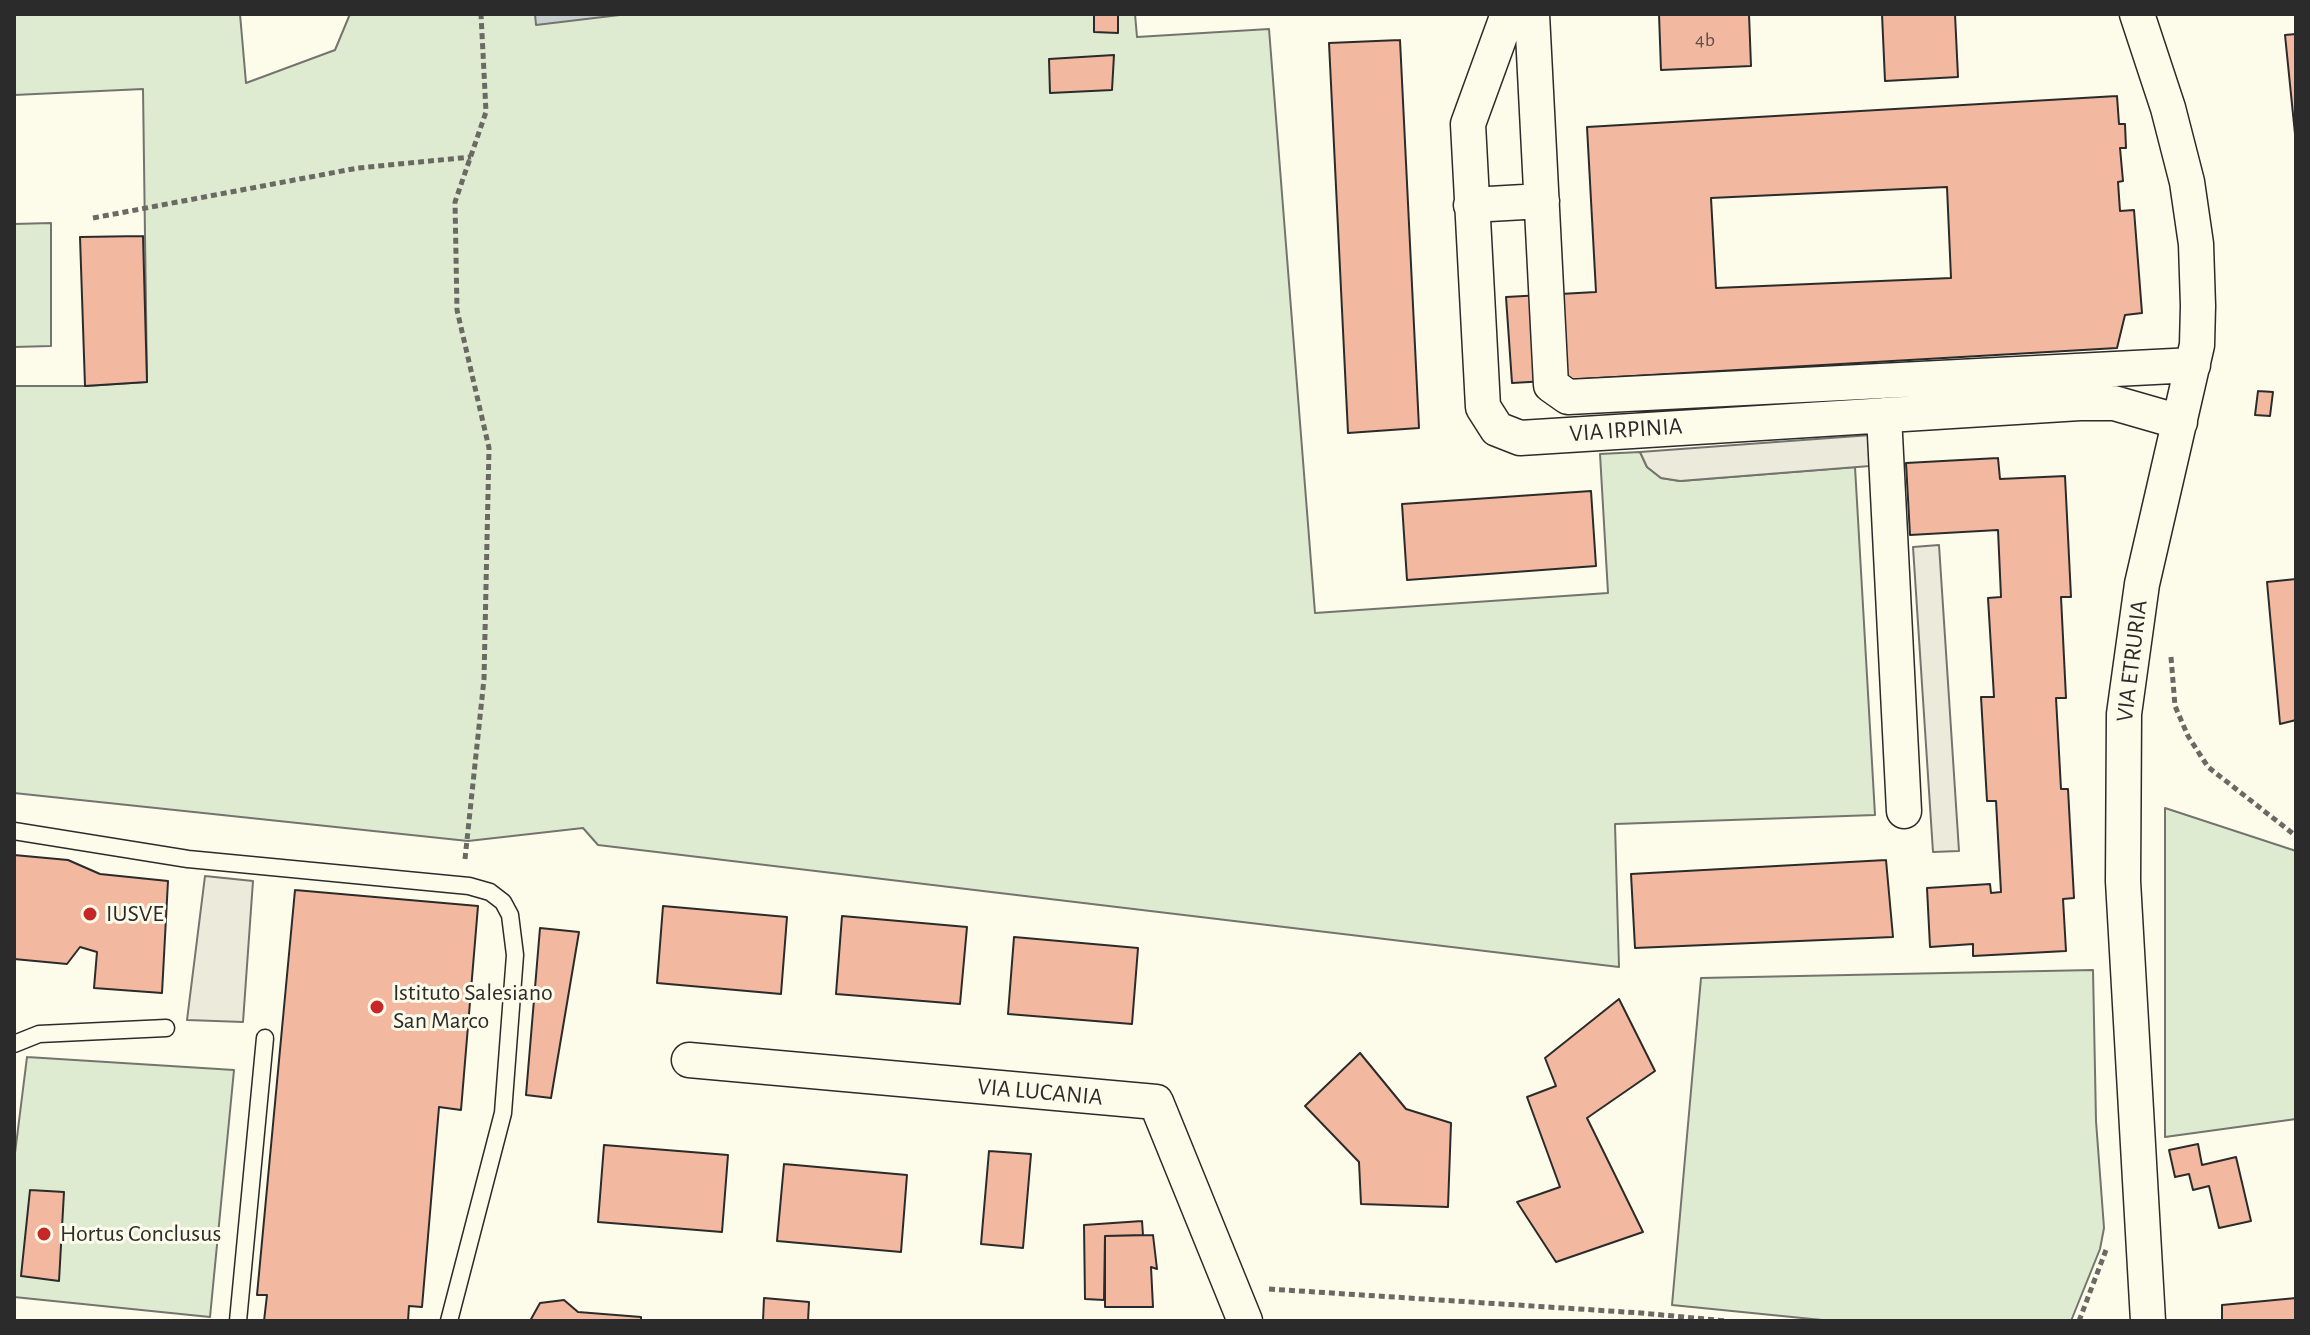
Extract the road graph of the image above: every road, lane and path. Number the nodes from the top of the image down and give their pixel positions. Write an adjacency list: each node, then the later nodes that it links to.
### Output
1 (481, 14): 5 (path)
2 (1508, 14): 7 (street, VIA IRPINIA)
3 (1532, 14): 6 (street)
4 (2137, 14): 9 (street, VIA ETRURIA)
5 (471, 157): 8 (path); 16 (path)
6 (1542, 201): 7 (street); 10 (street)
7 (1471, 205): 12 (street, VIA IRPINIA)
8 (93, 218)
9 (2193, 365): 10 (street); 13 (street, VIA ETRURIA)
10 (1801, 384): 12 (street)
11 (1884, 415): 12 (street, VIA IRPINIA); 13 (street, VIA IRPINIA); 14 (street)
12 (1804, 418)
13 (2180, 422): 26 (street, VIA ETRURIA)
14 (1904, 811)
15 (14, 831): 23 (lane)
16 (468, 841)
17 (166, 1028): 19 (lane)
18 (265, 1038): 22 (lane)
19 (14, 1044)
20 (689, 1060): 21 (street, VIA LUCANIA)
21 (1233, 1287): 24 (street, VIA LUCANIA); 25 (path)
22 (238, 1321)
23 (449, 1321)
24 (1245, 1321)
25 (1727, 1321)
26 (2148, 1321)

